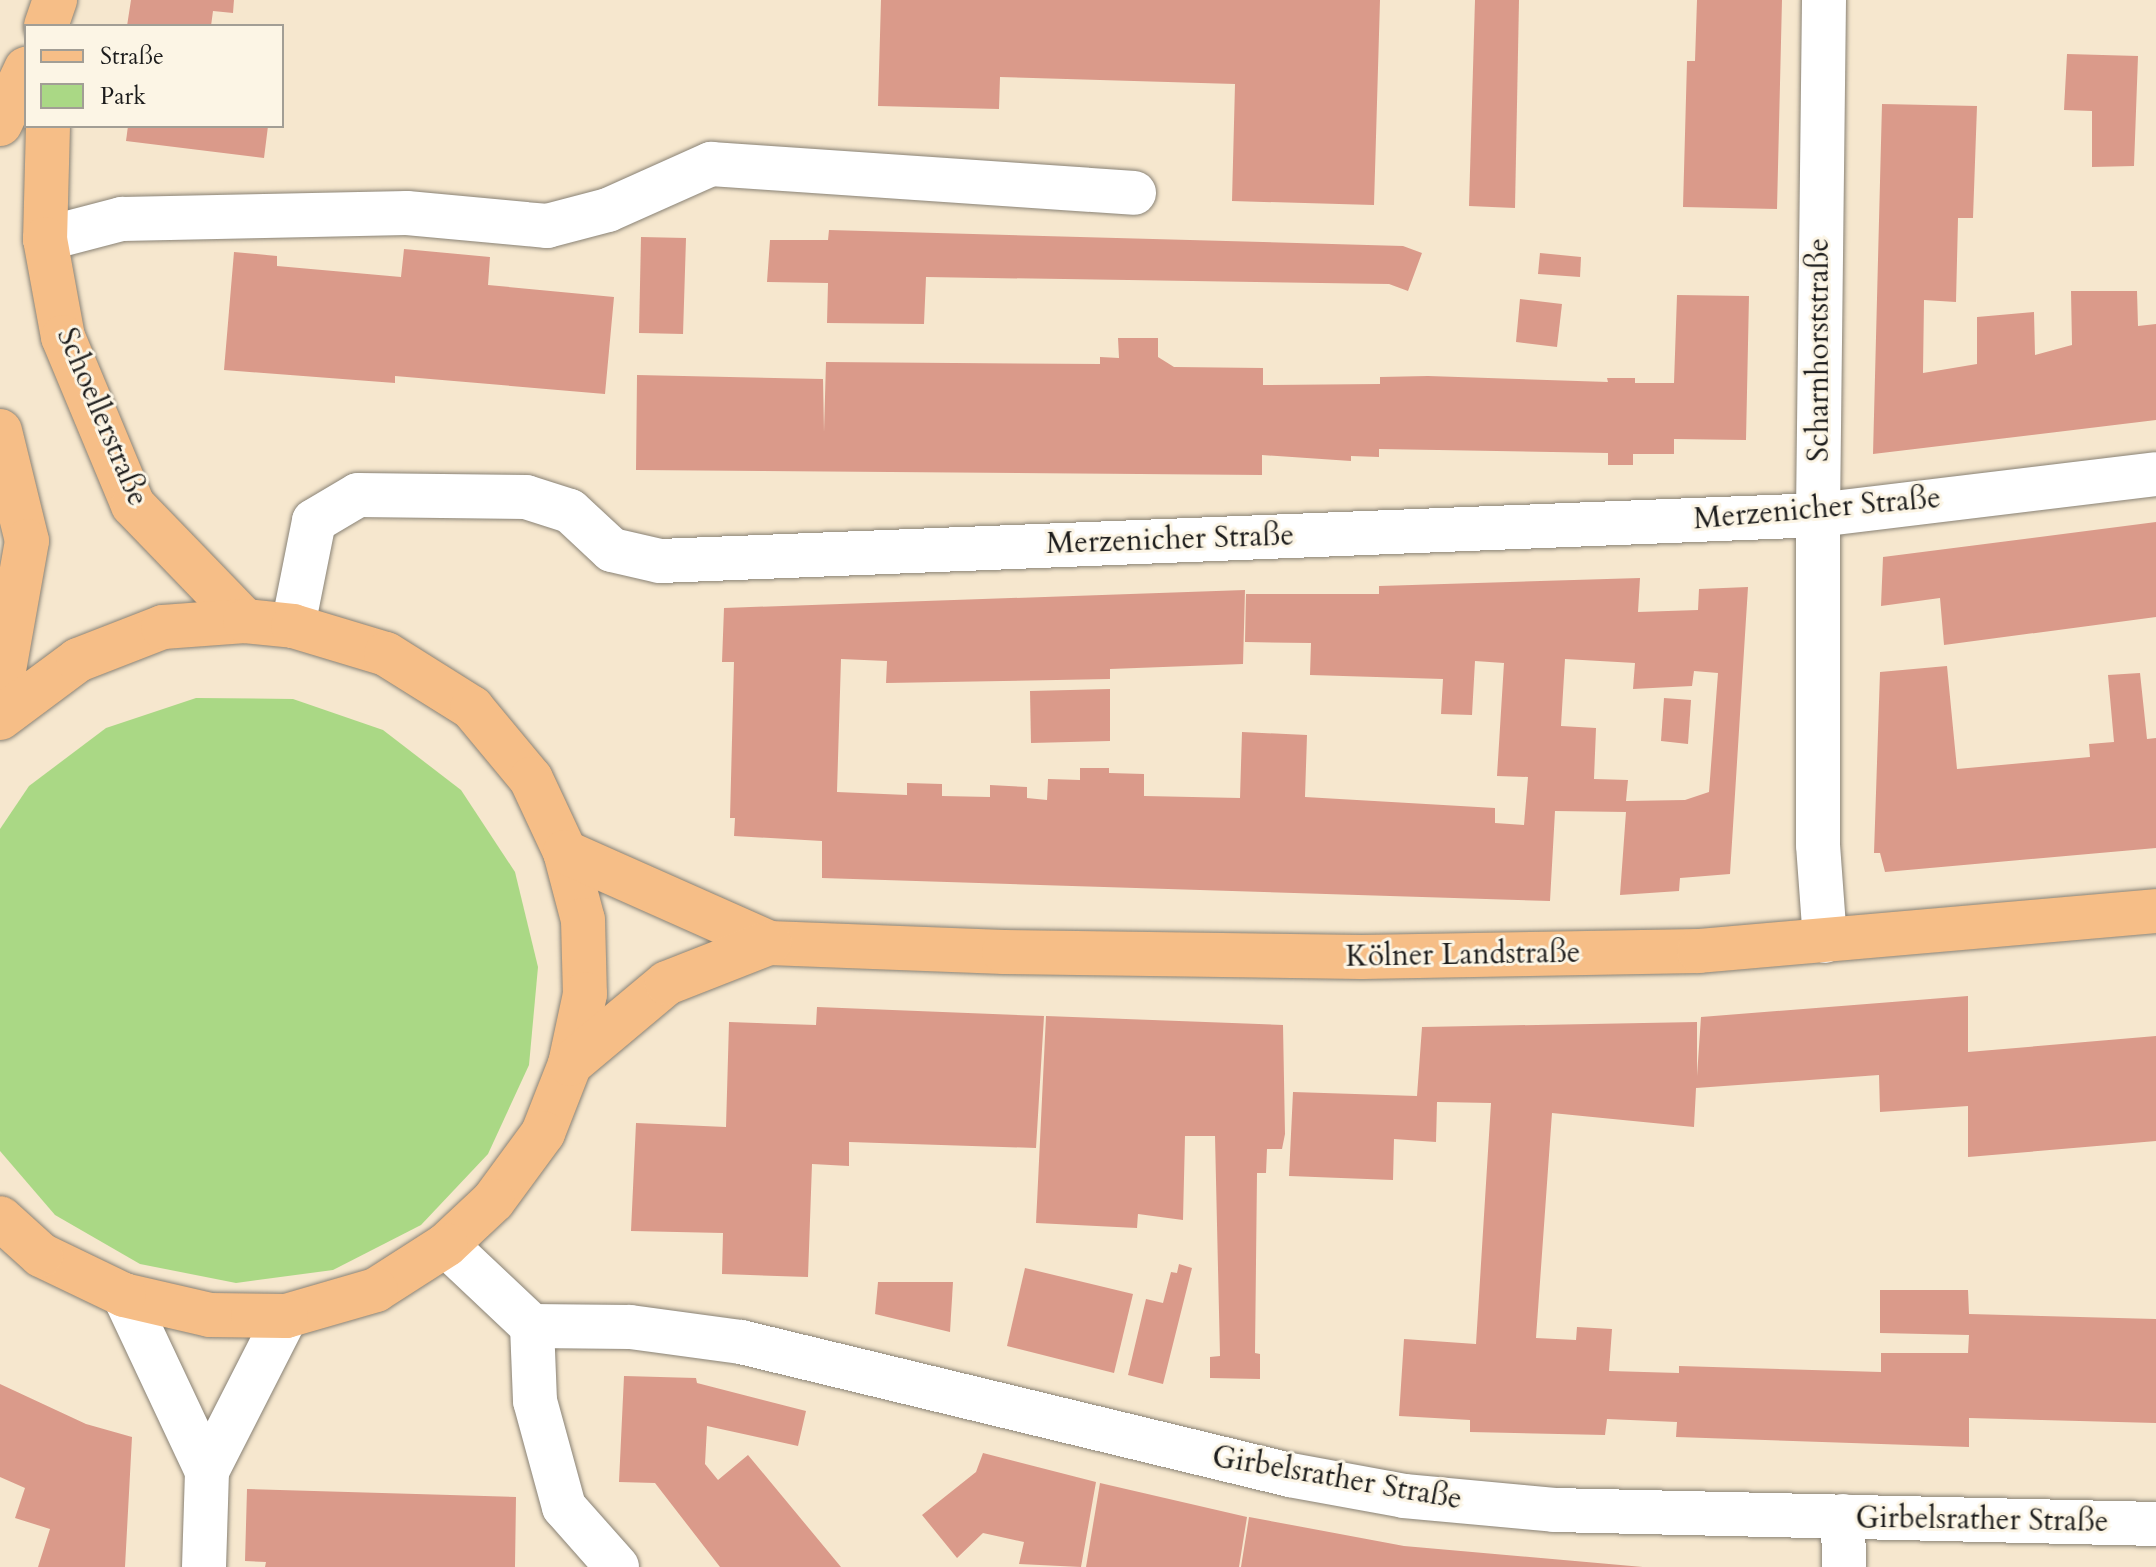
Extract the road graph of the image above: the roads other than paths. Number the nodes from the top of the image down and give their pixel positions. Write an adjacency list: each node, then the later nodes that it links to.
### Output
1 (1824, 0): 9 (street, Scharnhorststraße)
2 (24, 73): 3 (main road)
3 (0, 124)
4 (48, 128): 6 (main road, Schoellerstraße)
5 (1134, 193): 6 (street)
6 (45, 239): 10 (main road, Schoellerstraße)
7 (0, 431): 12 (main road)
8 (2156, 474): 9 (street, Merzenicher Straße)
9 (1818, 515): 11 (street, Merzenicher Straße); 16 (street, Scharnhorststraße)
10 (245, 621): 11 (main road); 13 (main road)
11 (293, 626): 14 (main road)
12 (0, 692)
13 (0, 718)
14 (565, 852): 17 (main road, Kölner Landstraße); 18 (main road)
15 (2156, 911): 16 (main road, Kölner Landstraße)
16 (1825, 941): 17 (main road, Kölner Landstraße)
17 (769, 943): 18 (main road, Kölner Landstraße)
18 (570, 1064): 20 (main road)
19 (0, 1218): 21 (main road)
20 (446, 1245): 22 (main road); 23 (street)
21 (124, 1295): 22 (main road); 24 (street)
22 (286, 1316): 24 (street)
23 (532, 1326): 25 (street, Girbelsrather Straße); 27 (street)
24 (207, 1471): 28 (street)
25 (1843, 1516): 26 (street, Girbelsrather Straße); 29 (street)
26 (2156, 1524)
27 (603, 1562)
28 (204, 1567)
29 (1844, 1567)

